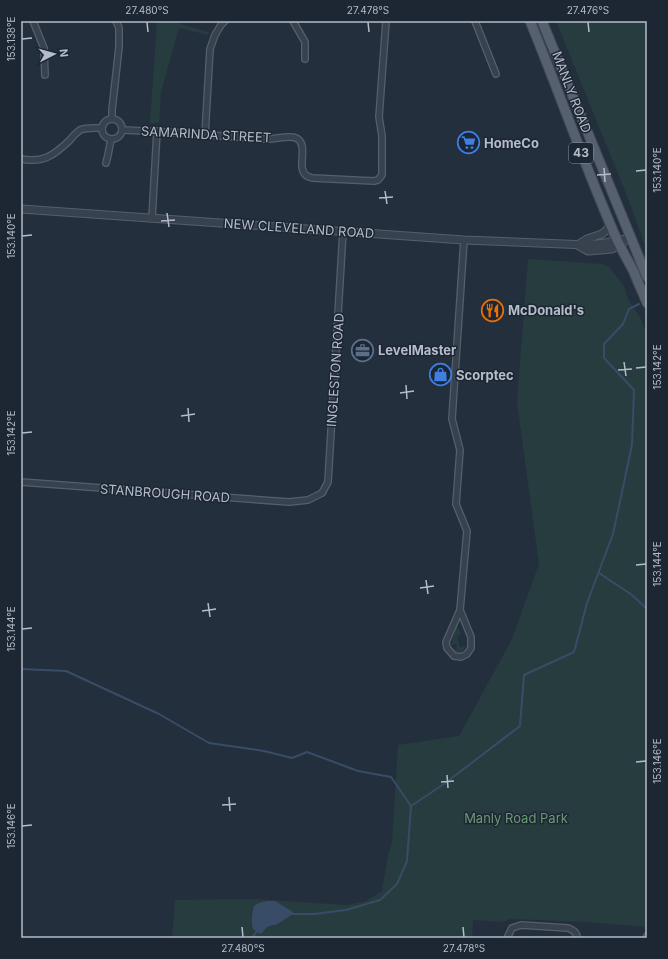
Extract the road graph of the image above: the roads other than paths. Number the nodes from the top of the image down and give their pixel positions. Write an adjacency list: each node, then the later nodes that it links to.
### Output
1 (32, 21): 11 (street)
2 (116, 21): 12 (street)
3 (225, 21): 16 (street)
4 (293, 21): 9 (street)
5 (386, 21): 16 (street, SAMARINDA STREET)
6 (475, 21): 10 (street)
7 (530, 21): 22 (main road, MANLY ROAD / 43)
8 (542, 21): 24 (main road, MANLY ROAD / 43)
9 (305, 60)
10 (496, 74)
11 (45, 75)
12 (112, 119): 13 (street); 14 (street, SAMARINDA STREET)
13 (102, 128): 17 (street); 18 (street)
14 (122, 130): 15 (street, SAMARINDA STREET); 17 (street, SAMARINDA STREET)
15 (157, 131): 16 (street, SAMARINDA STREET); 21 (street)
16 (204, 134)
17 (111, 139): 19 (street)
18 (21, 159)
19 (106, 163)
20 (21, 209): 21 (street, NEW CLEVELAND ROAD)
21 (152, 218): 23 (street, NEW CLEVELAND ROAD)
22 (611, 226): 26 (main road, MANLY ROAD / 43); 27 (street, NEW CLEVELAND ROAD)
23 (344, 231): 25 (street, NEW CLEVELAND ROAD); 31 (street, INGLESTON ROAD)
24 (631, 238): 26 (street, NEW CLEVELAND ROAD); 28 (main road, MANLY ROAD / 43)
25 (464, 240): 27 (street, NEW CLEVELAND ROAD); 32 (street)
26 (618, 243): 27 (street, NEW CLEVELAND ROAD); 29 (main road, MANLY ROAD / 43)
27 (577, 245)
28 (647, 277)
29 (647, 303)
30 (21, 482): 31 (street, STANBROUGH ROAD)
31 (308, 500)
32 (460, 610): 32 (street)
33 (507, 938): 34 (street)
34 (577, 938)

